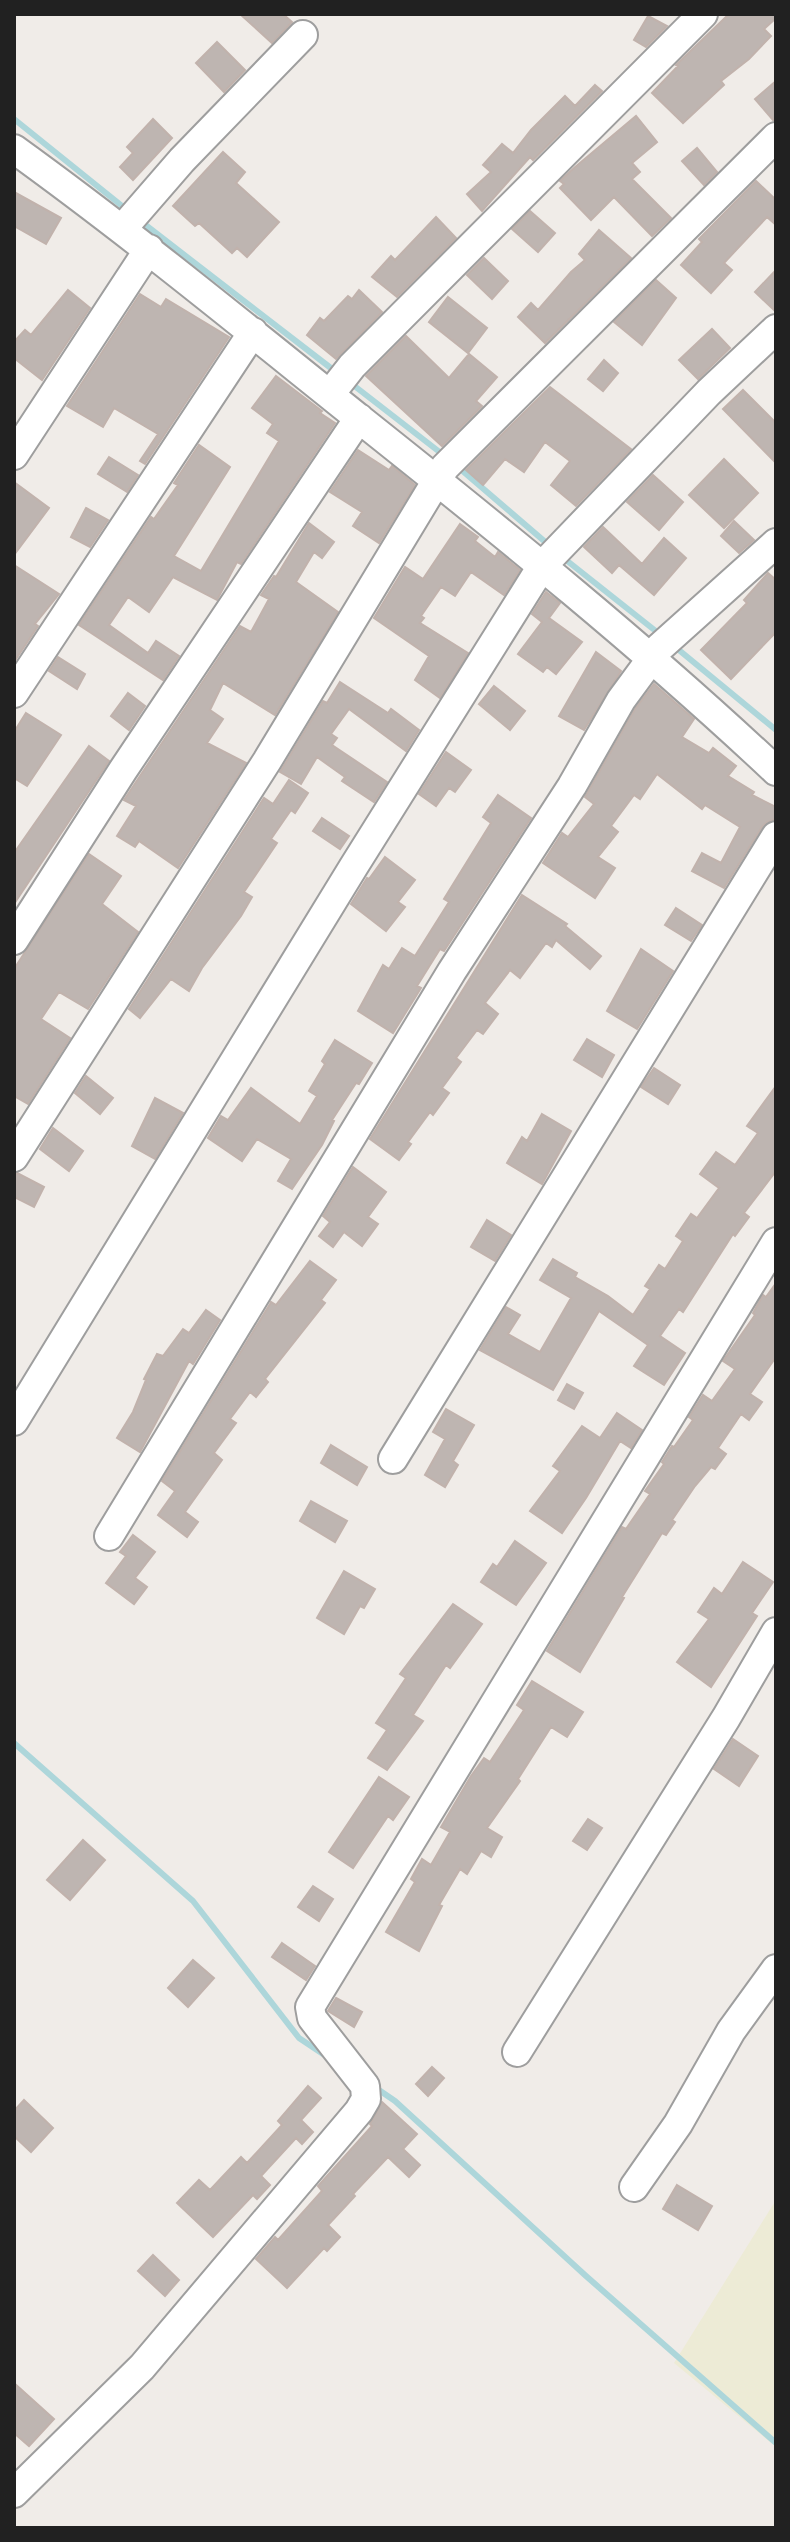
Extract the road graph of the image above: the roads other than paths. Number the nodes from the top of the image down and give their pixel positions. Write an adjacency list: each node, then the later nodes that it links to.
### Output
1 (703, 14): 9 (street)
2 (303, 35): 5 (street)
3 (776, 137): 12 (street)
4 (14, 149): 5 (street)
5 (129, 220): 6 (street)
6 (149, 249): 8 (street); 11 (street)
7 (776, 329): 14 (street)
8 (253, 332): 9 (street); 16 (street)
9 (340, 381): 10 (street)
10 (359, 418): 12 (street); 19 (street)
11 (14, 455)
12 (447, 466): 14 (street); 20 (street)
13 (776, 543): 15 (street)
14 (551, 556): 15 (street); 22 (street)
15 (661, 647): 17 (street); 24 (street)
16 (14, 693)
17 (772, 760)
18 (776, 836): 23 (street)
19 (14, 940)
20 (14, 1157)
21 (776, 1242): 29 (street)
22 (14, 1421)
23 (393, 1459)
24 (109, 1536)
25 (776, 1632): 27 (street)
26 (776, 1969): 28 (street)
27 (517, 2052)
28 (634, 2187)
29 (14, 2493)

